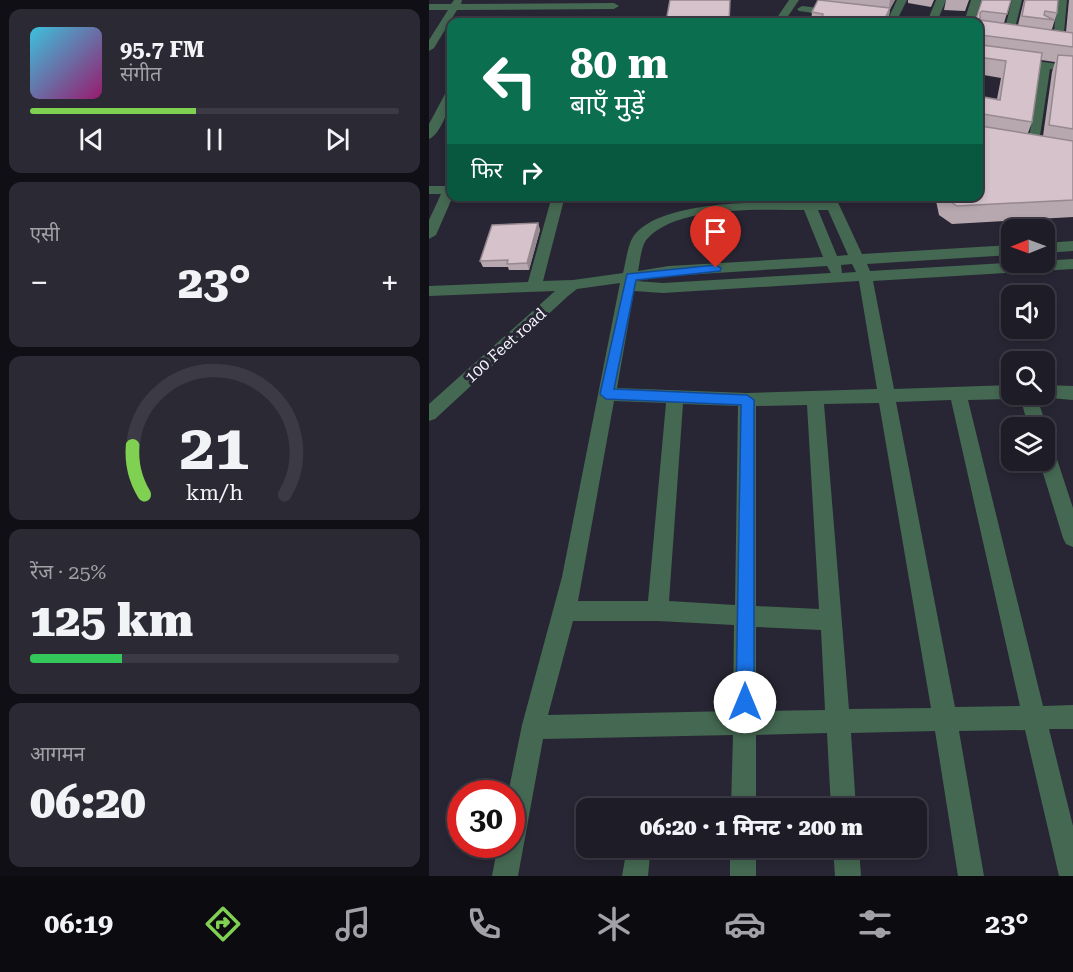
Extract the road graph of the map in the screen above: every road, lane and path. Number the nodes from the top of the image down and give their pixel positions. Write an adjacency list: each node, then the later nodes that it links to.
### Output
1 (794, 0): 14 (street)
2 (902, 0): 16 (street)
3 (941, 0): 17 (street)
4 (976, 0): 18 (street)
5 (1017, 0): 20 (street)
6 (1062, 0): 21 (street)
7 (457, 4): 8 (street); 11 (street); 13 (street)
8 (499, 7): 9 (street)
9 (534, 7): 10 (street)
10 (613, 7)
11 (429, 8)
12 (802, 8): 15 (street)
13 (448, 18)
14 (782, 18)
15 (871, 18)
16 (893, 18)
17 (934, 18)
18 (970, 18)
19 (447, 20): 22 (street)
20 (1008, 36)
21 (1073, 45)
22 (429, 48)
23 (983, 57): 24 (street)
24 (1045, 66): 25 (street); 28 (street)
25 (1073, 69)
26 (447, 101): 27 (street)
27 (429, 135)
28 (1033, 146)
29 (447, 189): 30 (street)
30 (429, 190)
31 (447, 197): 35 (street)
32 (558, 201): 46 (street)
33 (830, 201): 34 (street); 39 (street)
34 (807, 202): 40 (street); 44 (street)
35 (429, 235)
36 (1073, 246): 37 (street)
37 (1055, 247)
38 (1001, 251): 39 (street)
39 (857, 260): 40 (street); 42 (street)
40 (832, 261): 43 (street); 44 (street)
41 (1073, 264): 42 (street)
42 (865, 276): 43 (street); 54 (street)
43 (839, 277): 44 (street)
44 (630, 281): 45 (street); 51 (street)
45 (579, 284): 46 (street); 57 (street, 100 Feet road)
46 (535, 285): 47 (street)
47 (429, 291)
48 (1001, 392): 52 (street)
49 (1055, 392): 50 (street)
50 (1073, 393)
51 (606, 394): 53 (street); 60 (street)
52 (957, 394): 54 (street); 64 (street)
53 (675, 397): 56 (street); 61 (street)
54 (887, 397): 55 (street); 66 (street)
55 (815, 398): 56 (street); 63 (street)
56 (747, 400): 62 (street)
57 (429, 414)
58 (1052, 471): 59 (street)
59 (1073, 538)
60 (565, 611): 61 (street); 69 (street)
61 (658, 611): 62 (street)
62 (746, 617): 63 (street); 68 (street)
63 (830, 620): 67 (street)
64 (1033, 717): 65 (street); 66 (street); 80 (street)
65 (1073, 717)
66 (945, 719): 67 (street); 79 (street)
67 (837, 721): 68 (street); 72 (street)
68 (745, 723): 69 (street); 71 (street)
69 (534, 727): 70 (street)
70 (523, 780)
71 (744, 798)
72 (843, 798)
73 (508, 858): 76 (street)
74 (743, 858): 77 (street)
75 (847, 858): 78 (street)
76 (505, 876)
77 (743, 876)
78 (848, 876)
79 (971, 876)
80 (1072, 876)

